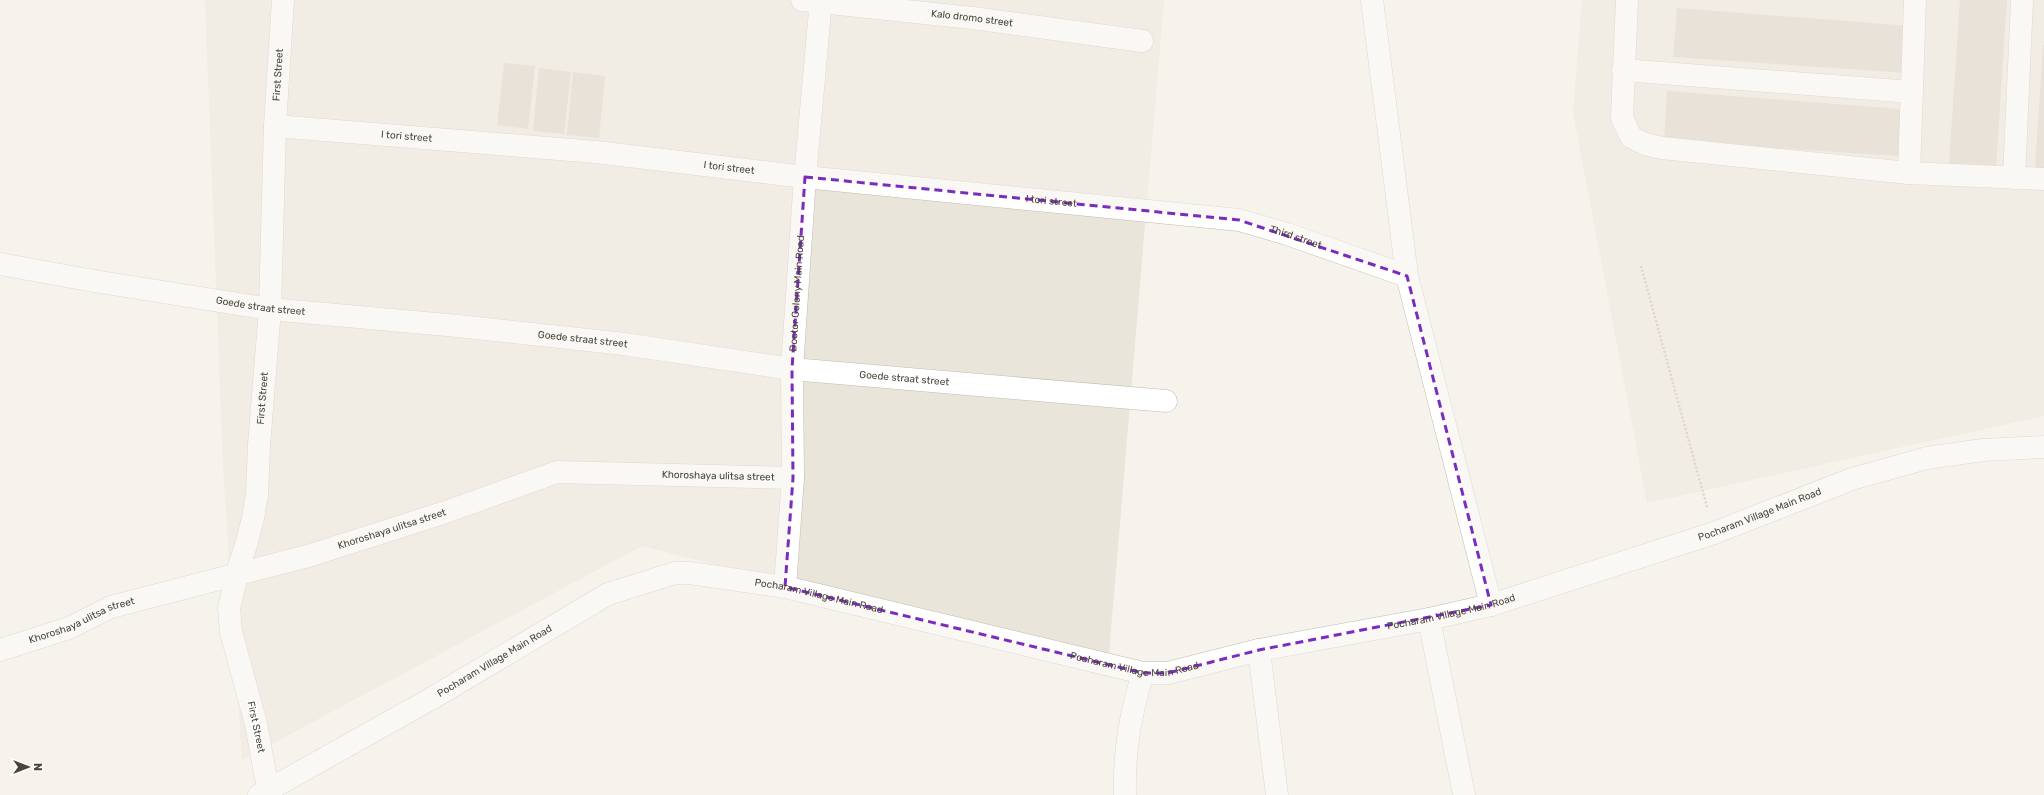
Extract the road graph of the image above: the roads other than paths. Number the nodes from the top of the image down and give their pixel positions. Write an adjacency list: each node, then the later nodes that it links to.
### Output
1 (282, 0): 10 (street, First Street)
2 (1372, 0): 17 (street)
3 (1627, 0): 8 (street)
4 (1915, 0): 9 (street)
5 (2022, 0): 13 (street)
6 (815, 1): 7 (street, Kalo dromo street); 12 (street, Doctor Colony Main Road)
7 (1142, 41)
8 (1623, 70): 9 (street); 11 (street)
9 (1912, 92): 11 (street)
10 (275, 126): 12 (street, I tori street); 18 (street, First Street)
11 (1909, 173): 13 (street)
12 (805, 177): 15 (street, I tori street); 19 (street, Doctor Colony Main Road)
13 (2014, 178): 14 (street)
14 (2044, 179)
15 (1182, 213): 17 (street, Third street)
16 (0, 264): 18 (street, Goede straat street)
17 (1407, 276): 25 (street)
18 (270, 308): 19 (street, Goede straat street); 23 (street, First Street)
19 (792, 369): 20 (street, Goede straat street); 22 (street, Doctor Colony Main Road)
20 (1166, 401)
21 (2044, 447): 25 (street, Pocharam Village Main Road)
22 (793, 478): 23 (street, Khoroshaya ulitsa street); 24 (street, Doctor Colony Main Road)
23 (237, 574): 27 (street, Khoroshaya ulitsa street); 30 (street, First Street)
24 (785, 587): 29 (street, Pocharam Village Main Road); 30 (street, Pocharam Village Main Road)
25 (1491, 605): 26 (street, Pocharam Village Main Road)
26 (1429, 619): 28 (street, Pocharam Village Main Road); 33 (street)
27 (0, 650)
28 (1259, 650): 29 (street, Pocharam Village Main Road); 32 (street)
29 (1143, 673): 31 (street)
30 (263, 792)
31 (1125, 795)
32 (1277, 795)
33 (1464, 795)

